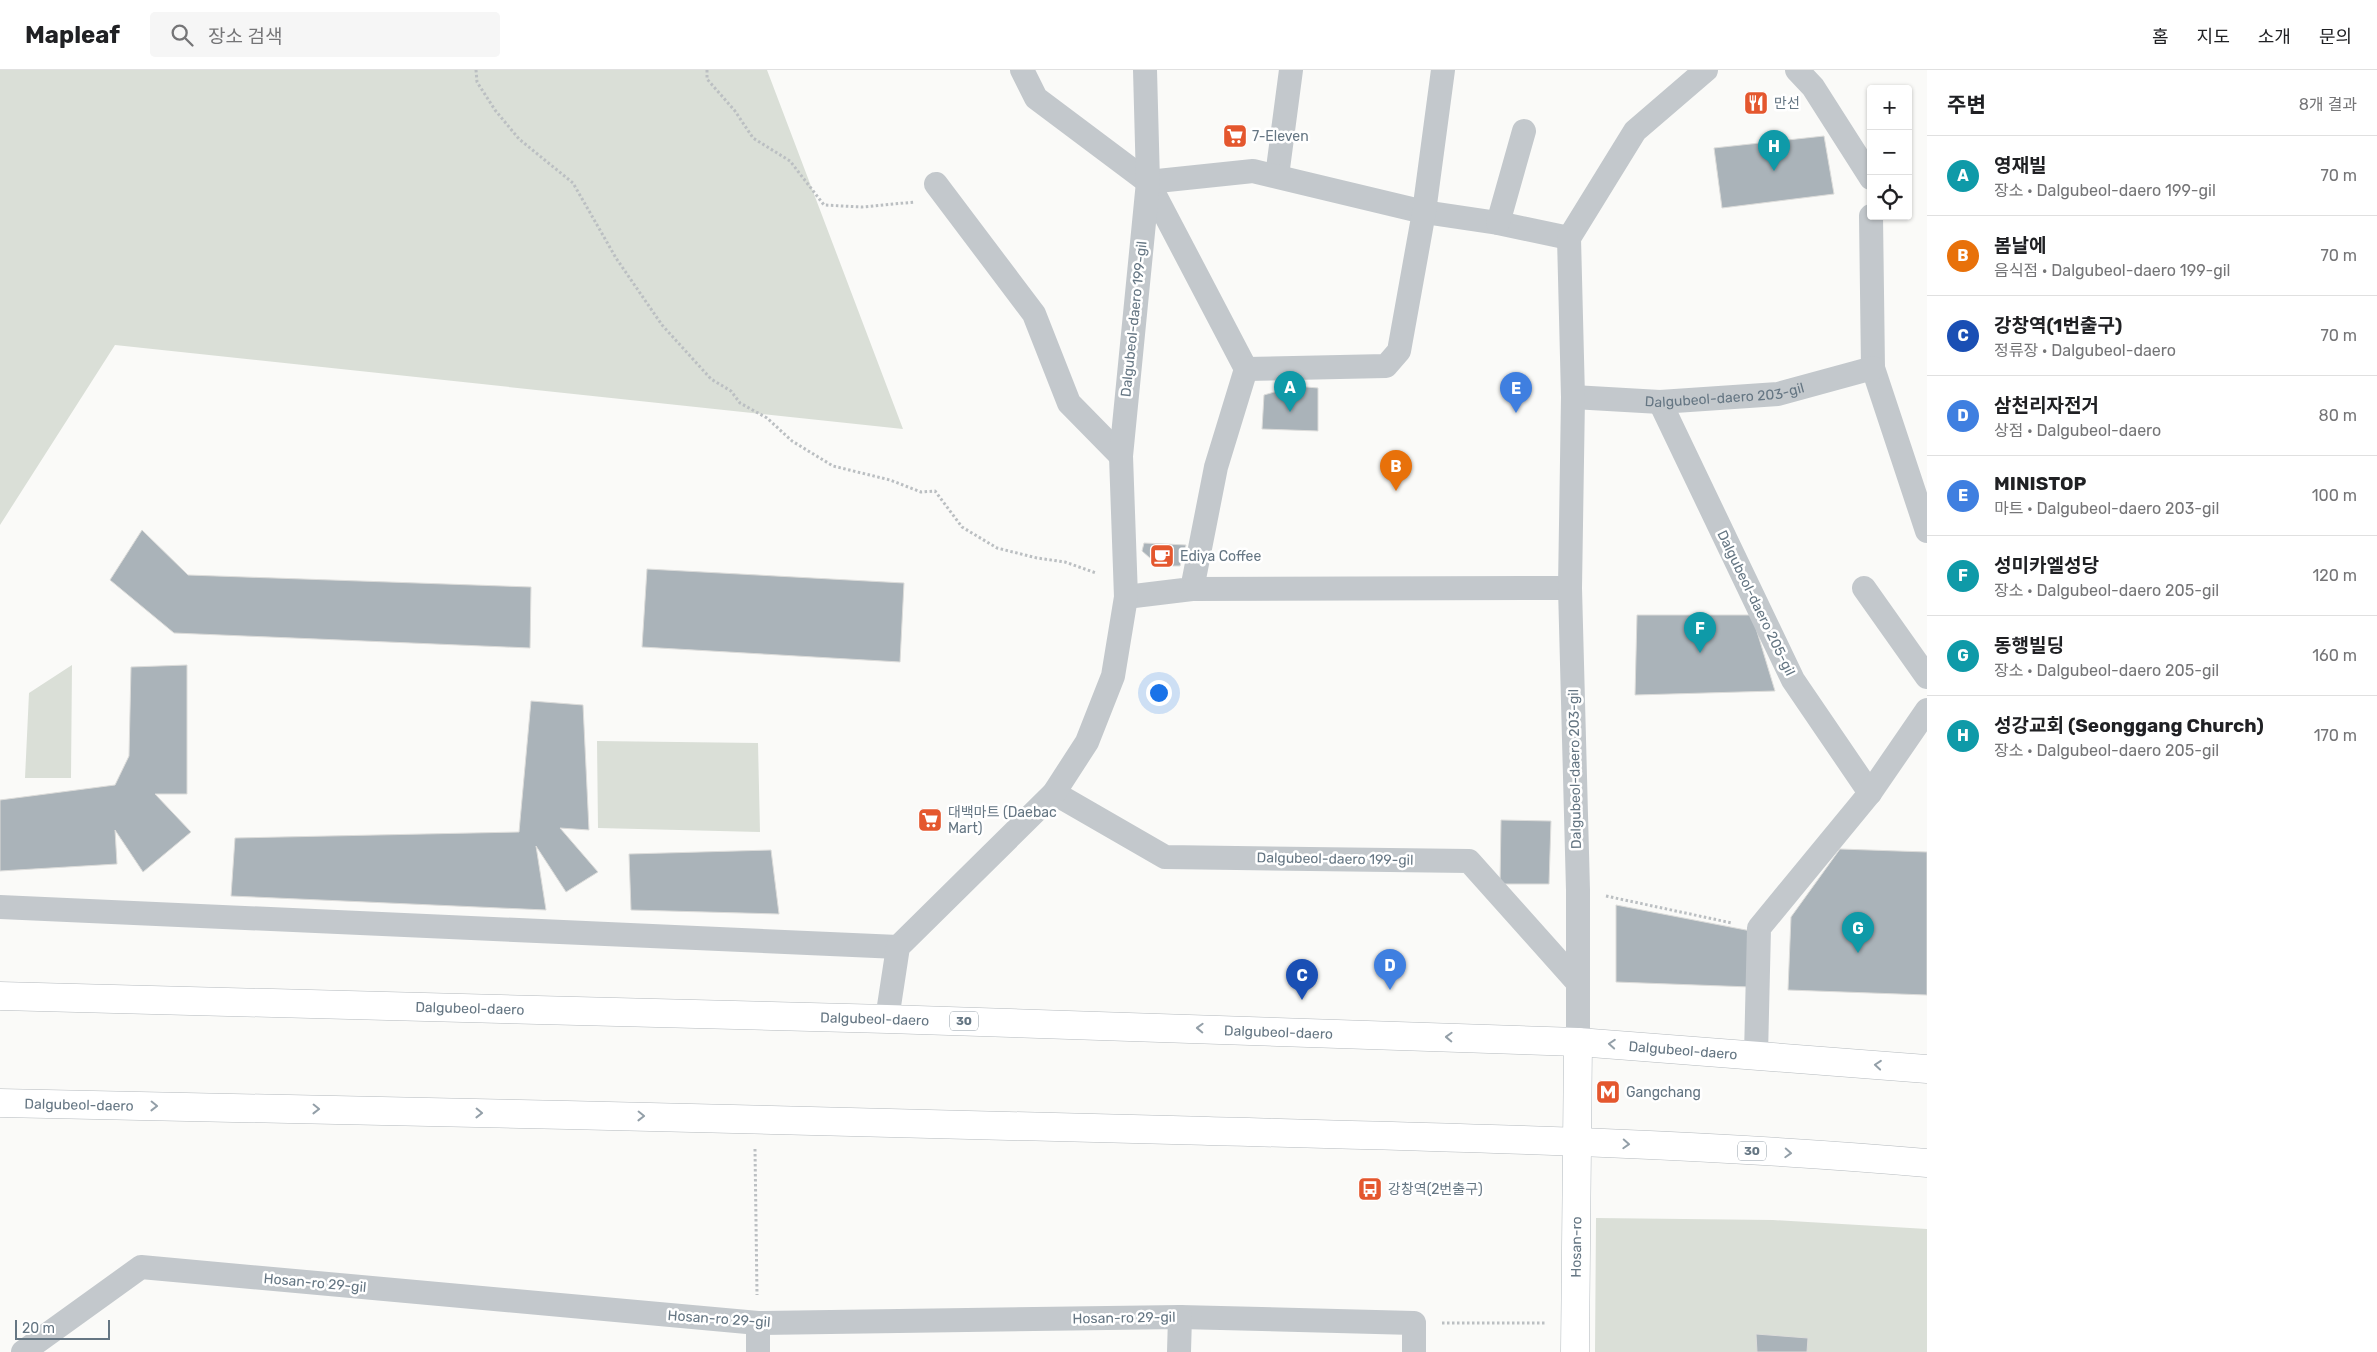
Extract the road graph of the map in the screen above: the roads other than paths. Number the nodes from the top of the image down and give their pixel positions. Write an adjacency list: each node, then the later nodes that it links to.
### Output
1 (1022, 70): 10 (street, Dalgubeol-daero 199-gil)
2 (1145, 70): 10 (street, Dalgubeol-daero 199-gil)
3 (1291, 70): 9 (street)
4 (1443, 70): 12 (street)
5 (1706, 70): 15 (street)
6 (1797, 70): 8 (street)
7 (1524, 131): 14 (street)
8 (1869, 175)
9 (1277, 176): 10 (street); 12 (street)
10 (1148, 182): 17 (street, Dalgubeol-daero 199-gil); 20 (street, Dalgubeol-daero 199-gil)
11 (936, 184): 20 (street)
12 (1424, 212): 14 (street); 17 (street)
13 (1872, 220): 16 (street)
14 (1498, 223): 15 (street)
15 (1569, 238): 18 (street, Dalgubeol-daero 203-gil)
16 (1873, 368): 19 (street, Dalgubeol-daero 203-gil); 21 (street)
17 (1246, 369): 25 (street)
18 (1573, 398): 19 (street, Dalgubeol-daero 203-gil); 22 (street, Dalgubeol-daero 203-gil)
19 (1660, 402): 29 (street, Dalgubeol-daero 205-gil)
20 (1121, 456): 24 (street, Dalgubeol-daero 199-gil)
21 (1927, 531)
22 (1570, 588): 25 (street); 32 (street, Dalgubeol-daero 203-gil)
23 (1864, 588): 26 (street)
24 (1126, 589): 25 (street); 28 (street, Dalgubeol-daero 199-gil)
25 (1192, 589)
26 (1927, 677)
27 (1927, 710): 29 (street)
28 (1054, 793): 31 (street, Dalgubeol-daero 199-gil); 32 (street, Dalgubeol-daero 199-gil)
29 (1870, 793): 36 (street)
30 (0, 907): 31 (street)
31 (898, 947): 34 (street)
32 (1578, 983): 35 (street, Dalgubeol-daero 203-gil)
33 (0, 996): 34 (main road, Dalgubeol-daero / 30)
34 (887, 1018): 35 (main road, Dalgubeol-daero / 30, one-way to 34)
35 (1578, 1042): 36 (main road, Dalgubeol-daero / 30, one-way to 35); 39 (main road, Dalgubeol-daero 203-gil)
36 (1756, 1055): 37 (main road, Dalgubeol-daero / 30, one-way to 36)
37 (1927, 1069)
38 (0, 1103): 39 (main road, Dalgubeol-daero / 30, one-way to 39)
39 (1577, 1141): 40 (main road, Dalgubeol-daero / 30, one-way to 40); 47 (main road, Hosan-ro)
40 (1927, 1163)
41 (1180, 1317): 42 (street, Hosan-ro 29-gil); 45 (street); 46 (street, Hosan-ro 29-gil)
42 (758, 1323): 43 (street, Hosan-ro 29-gil); 44 (street)
43 (23, 1352)
44 (758, 1352)
45 (1180, 1352)
46 (1414, 1352)
47 (1575, 1352)

